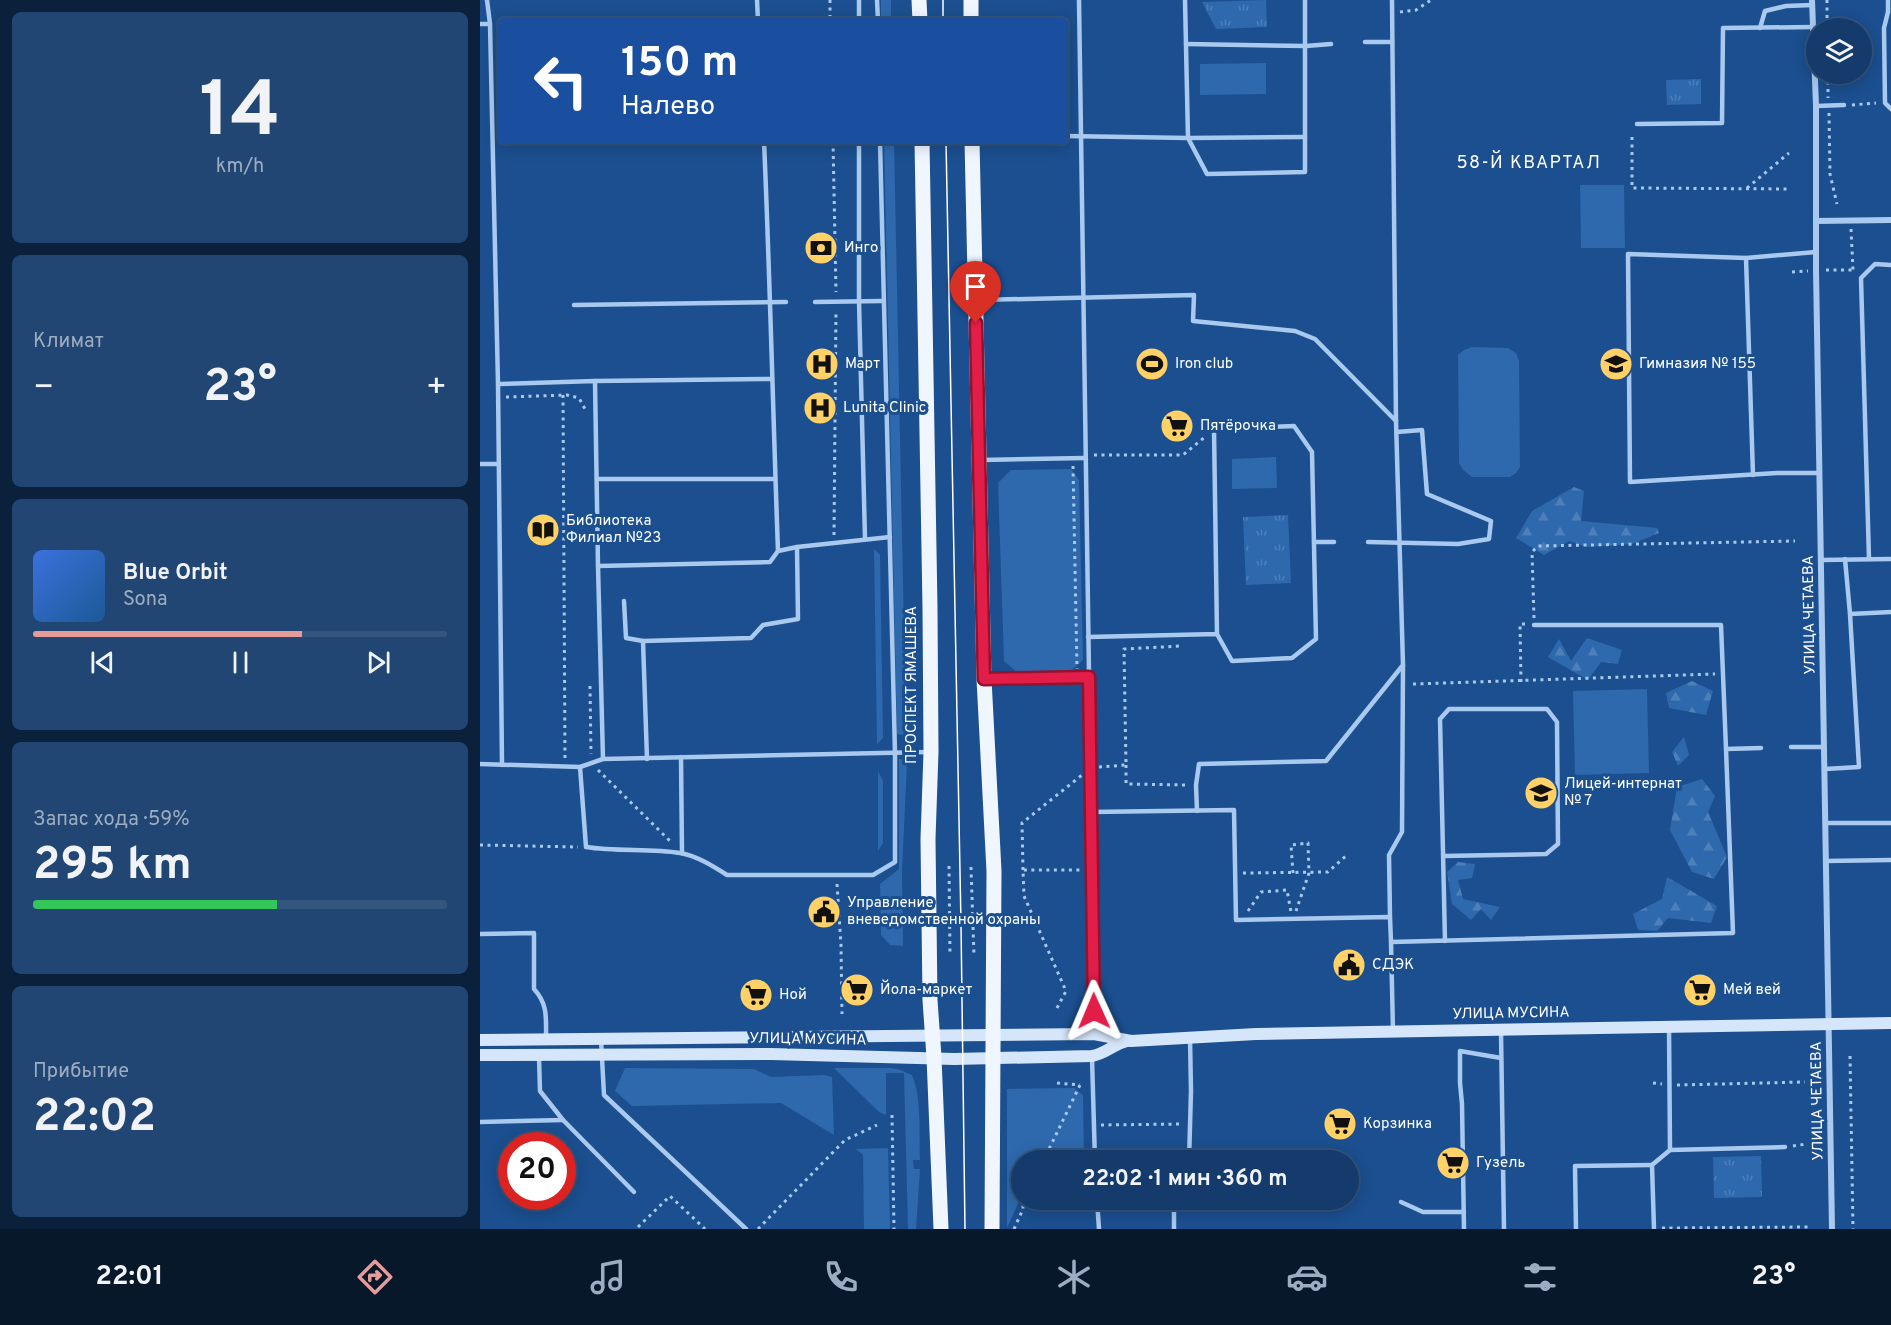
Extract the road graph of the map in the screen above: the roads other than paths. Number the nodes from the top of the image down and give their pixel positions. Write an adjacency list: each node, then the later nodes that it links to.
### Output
1 (487, 0): 20 (lane)
2 (757, 0): 13 (lane)
3 (860, 0): 14 (lane)
4 (877, 0): 15 (lane)
5 (919, 0): 16 (main road)
6 (971, 0): 17 (main road)
7 (1078, 0): 34 (lane)
8 (1185, 0): 25 (lane)
9 (1305, 0): 27 (lane)
10 (1392, 0): 24 (lane)
11 (1888, 0): 31 (lane)
12 (1812, 3): 18 (street, УЛИЦА ЧЕТАЕВА); 22 (lane)
13 (758, 18)
14 (860, 18)
15 (878, 18)
16 (920, 18)
17 (971, 18)
18 (1813, 18)
19 (480, 24): 20 (lane)
20 (490, 24): 57 (lane)
21 (1806, 27): 22 (lane)
22 (1760, 28): 32 (lane)
23 (1365, 42): 24 (lane)
24 (1392, 42): 58 (lane)
25 (1186, 44): 27 (lane); 36 (lane)
26 (1331, 44): 27 (lane)
27 (1306, 46): 35 (lane)
28 (1815, 84): 29 (street, УЛИЦА ЧЕТАЕВА)
29 (1816, 105): 30 (lane); 43 (street, УЛИЦА ЧЕТАЕВА)
30 (1844, 105)
31 (1891, 110)
32 (1637, 124)
33 (1068, 136): 34 (lane)
34 (1081, 136): 36 (lane); 47 (lane)
35 (1305, 137): 36 (lane); 36 (lane)
36 (1188, 138)
37 (764, 144): 51 (lane)
38 (859, 144): 48 (lane)
39 (880, 144): 49 (lane)
40 (922, 144): 95 (main road, ПРОСПЕКТ ЯМАШЕВА)
41 (972, 144): 50 (main road)
42 (1891, 220): 43 (street)
43 (1816, 221): 44 (street, УЛИЦА ЧЕТАЕВА)
44 (1816, 252): 45 (lane); 64 (street, УЛИЦА ЧЕТАЕВА)
45 (1746, 258): 65 (lane); 65 (lane)
46 (1891, 265): 77 (lane)
47 (1083, 297): 50 (lane); 58 (lane); 60 (lane)
48 (859, 301): 49 (lane); 53 (lane); 69 (lane)
49 (882, 301): 68 (lane)
50 (976, 301): 61 (main road)
51 (771, 302): 52 (lane); 54 (lane); 55 (lane)
52 (786, 302)
53 (815, 302)
54 (574, 305)
55 (772, 379): 56 (lane); 75 (lane)
56 (595, 381): 57 (lane); 66 (lane)
57 (498, 384): 63 (lane)
58 (1396, 421): 59 (lane)
59 (1397, 432): 70 (lane); 70 (lane)
60 (1085, 456): 61 (lane); 86 (lane)
61 (979, 460): 90 (main road)
62 (480, 464): 63 (lane)
63 (499, 464): 101 (lane)
64 (1820, 473): 65 (lane); 79 (street, УЛИЦА ЧЕТАЕВА)
65 (1753, 475)
66 (597, 479): 67 (lane); 80 (lane)
67 (773, 479)
68 (890, 537): 69 (lane); 96 (lane)
69 (865, 539): 74 (lane)
70 (1400, 541): 73 (lane); 88 (lane)
71 (1314, 542): 72 (lane); 85 (lane); 85 (lane)
72 (1334, 542)
73 (1368, 542)
74 (797, 547): 75 (lane); 87 (lane)
75 (778, 551): 80 (lane)
76 (1845, 559): 77 (lane); 79 (lane); 83 (lane)
77 (1869, 559): 78 (lane)
78 (1891, 559)
79 (1821, 560): 92 (street, УЛИЦА ЧЕТАЕВА)
80 (598, 566): 98 (lane)
81 (624, 602): 87 (lane)
82 (1891, 612): 83 (lane)
83 (1850, 614): 103 (lane)
84 (1534, 625): 94 (lane)
85 (1217, 634): 86 (lane)
86 (1088, 637): 89 (lane)
87 (643, 641): 99 (lane)
88 (1402, 665): 104 (lane); 112 (lane)
89 (1089, 677): 90 (lane); 105 (lane)
90 (984, 679): 123 (main road)
91 (1791, 747): 92 (lane)
92 (1824, 747): 103 (street, УЛИЦА ЧЕТАЕВА)
93 (1761, 748): 94 (lane)
94 (1726, 749): 114 (lane)
95 (931, 752): 96 (lane); 122 (main road, ПРОСПЕКТ ЯМАШЕВА)
96 (895, 754): 97 (lane); 108 (lane)
97 (681, 757): 99 (lane); 108 (lane)
98 (603, 759): 99 (lane); 102 (lane)
99 (647, 759)
100 (480, 764): 101 (lane)
101 (502, 765): 102 (lane)
102 (580, 767): 108 (lane)
103 (1825, 768): 107 (street, УЛИЦА ЧЕТАЕВА)
104 (1197, 811): 105 (lane); 112 (lane)
105 (1091, 812): 121 (lane)
106 (1891, 822): 107 (lane)
107 (1825, 823): 111 (street, УЛИЦА ЧЕТАЕВА)
108 (682, 853)
109 (1443, 856): 109 (lane); 114 (lane)
110 (1891, 860): 111 (lane)
111 (1826, 861): 117 (street, УЛИЦА ЧЕТАЕВА)
112 (1390, 917): 115 (lane)
113 (480, 934): 126 (lane)
114 (1445, 941): 115 (lane)
115 (1391, 942): 120 (lane)
116 (1891, 1023): 117 (street, УЛИЦА МУСИНА)
117 (1828, 1024): 118 (street, УЛИЦА МУСИНА); 157 (street, УЛИЦА ЧЕТАЕВА)
118 (1669, 1027): 119 (street, УЛИЦА МУСИНА); 141 (lane)
119 (1501, 1030): 120 (street, УЛИЦА МУСИНА); 135 (lane)
120 (1393, 1031): 125 (street, УЛИЦА МУСИНА)
121 (1091, 1034): 123 (street, УЛИЦА МУСИНА); 128 (street, УЛИЦА МУСИНА)
122 (933, 1036): 123 (street, УЛИЦА МУСИНА); 124 (street, УЛИЦА МУСИНА); 133 (main road, ПРОСПЕКТ ЯМАШЕВА)
123 (992, 1036): 134 (main road)
124 (601, 1038): 126 (street, УЛИЦА МУСИНА); 130 (lane)
125 (1190, 1038): 128 (street, УЛИЦА МУСИНА); 140 (lane)
126 (546, 1039): 127 (street, УЛИЦА МУСИНА)
127 (480, 1040)
128 (1131, 1041): 132 (street, УЛИЦА МУСИНА)
129 (539, 1054): 130 (street, УЛИЦА МУСИНА); 131 (street, УЛИЦА МУСИНА); 136 (lane)
130 (602, 1054): 133 (street, УЛИЦА МУСИНА); 149 (lane)
131 (480, 1055)
132 (1092, 1056): 134 (street, УЛИЦА МУСИНА); 139 (lane)
133 (934, 1057): 134 (street, УЛИЦА МУСИНА); 150 (main road, ПРОСПЕКТ ЯМАШЕВА)
134 (992, 1058): 151 (main road)
135 (1501, 1058): 147 (lane); 155 (lane)
136 (563, 1120): 137 (lane); 143 (lane)
137 (480, 1122)
138 (1785, 1147): 141 (lane)
139 (1094, 1150)
140 (1189, 1150)
141 (1670, 1150): 142 (lane)
142 (1652, 1165): 148 (lane); 156 (lane)
143 (634, 1192)
144 (1401, 1202): 147 (lane)
145 (1098, 1210): 152 (lane)
146 (1174, 1210): 153 (lane)
147 (1464, 1212): 154 (lane)
148 (1654, 1228)
149 (746, 1229)
150 (940, 1229)
151 (992, 1229)
152 (1099, 1229)
153 (1174, 1229)
154 (1464, 1229)
155 (1504, 1229)
156 (1576, 1229)
157 (1832, 1229)

